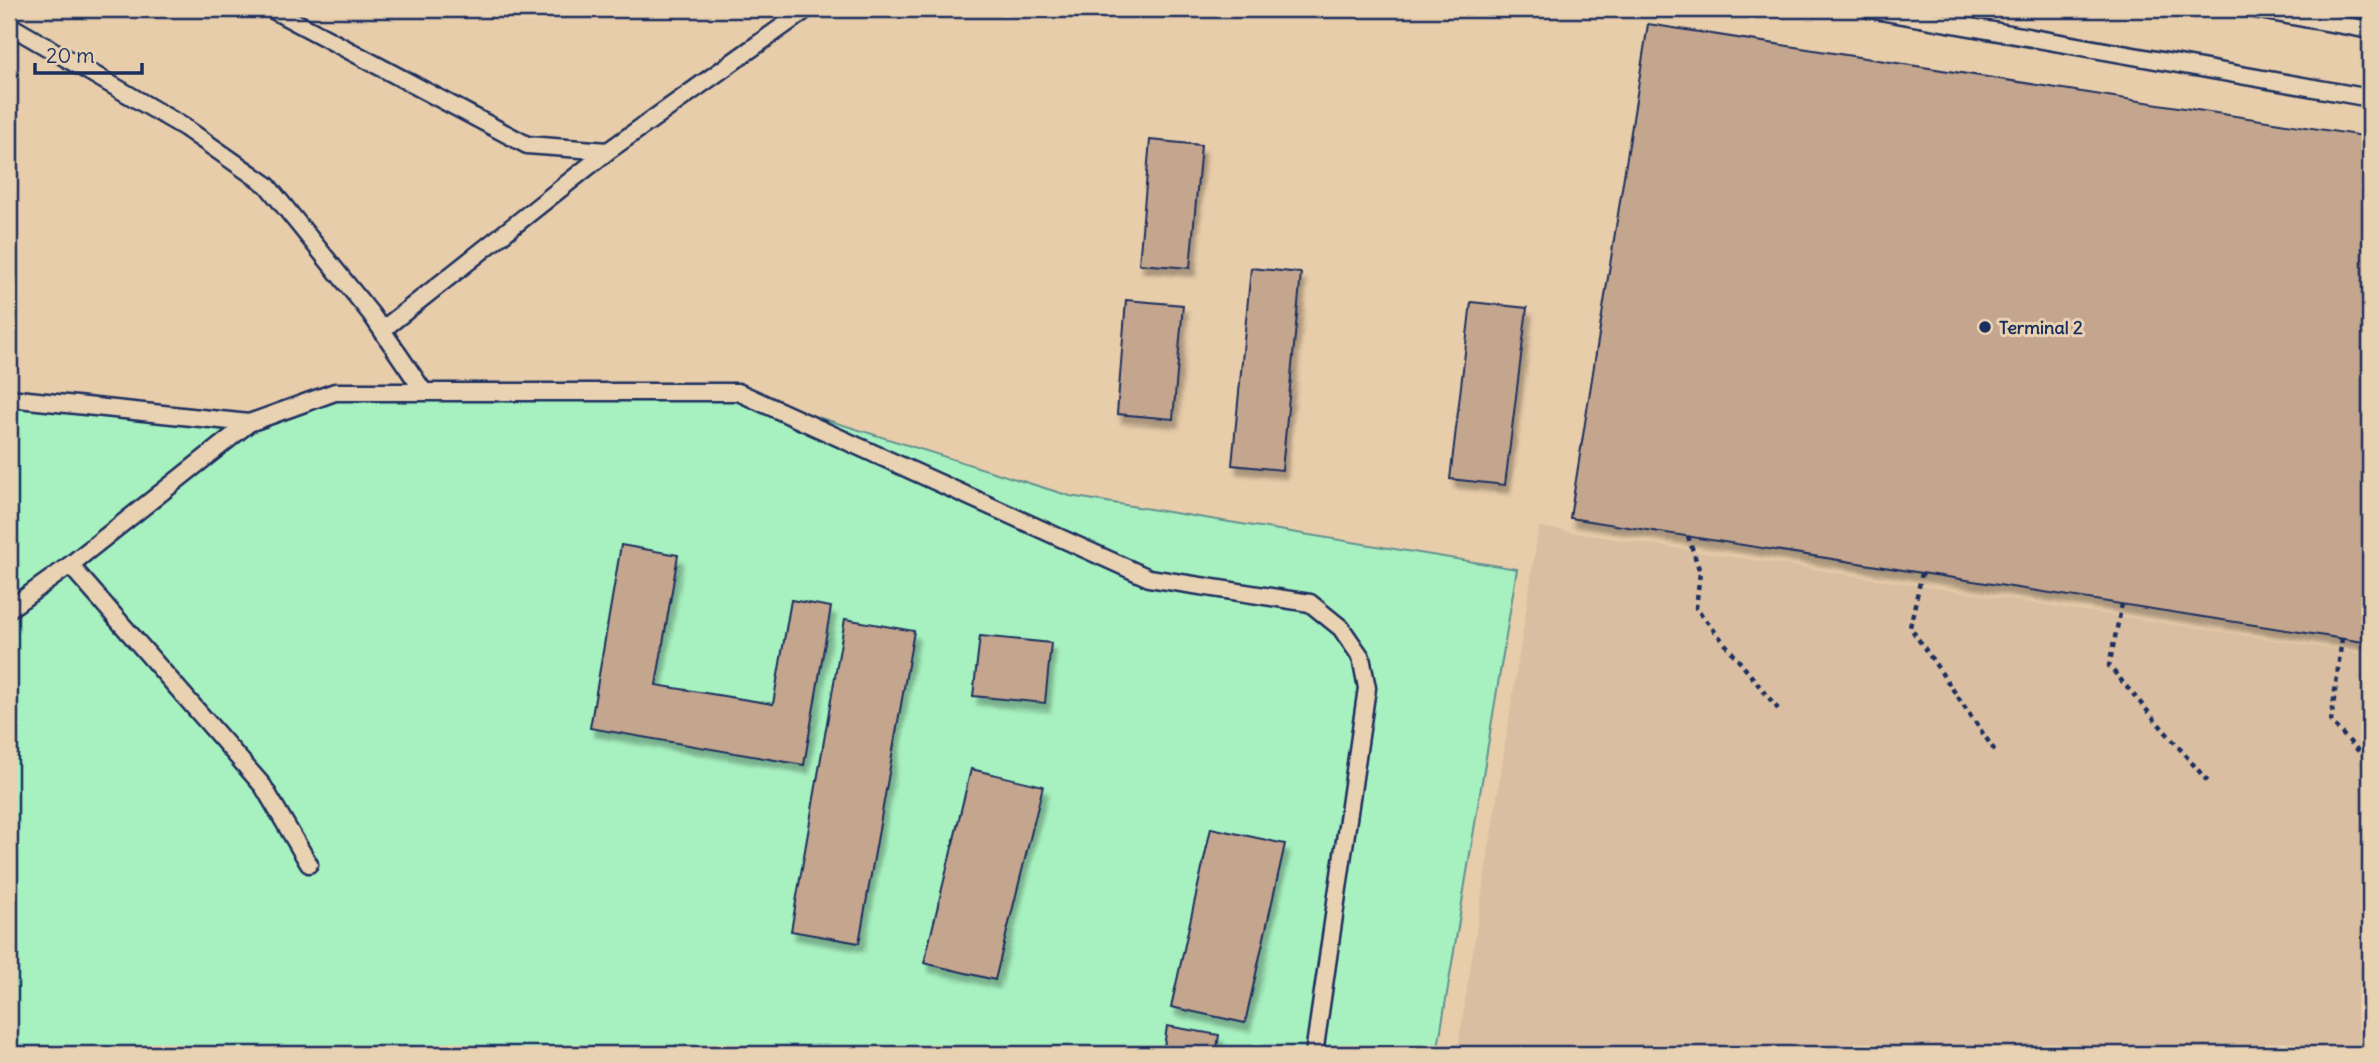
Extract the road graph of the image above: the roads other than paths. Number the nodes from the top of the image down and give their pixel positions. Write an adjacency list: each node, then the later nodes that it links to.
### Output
1 (271, 9): 8 (lane)
2 (807, 9): 8 (lane)
3 (1869, 9): 7 (lane)
4 (2255, 9): 6 (lane)
5 (9, 25): 9 (lane)
6 (2370, 30)
7 (2370, 98)
8 (608, 151): 9 (lane)
9 (382, 330): 10 (lane)
10 (424, 392): 12 (lane); 16 (lane)
11 (9, 398): 12 (lane)
12 (249, 423): 13 (lane)
13 (70, 565): 14 (lane); 15 (lane)
14 (9, 610)
15 (309, 864)
16 (1314, 1054)

